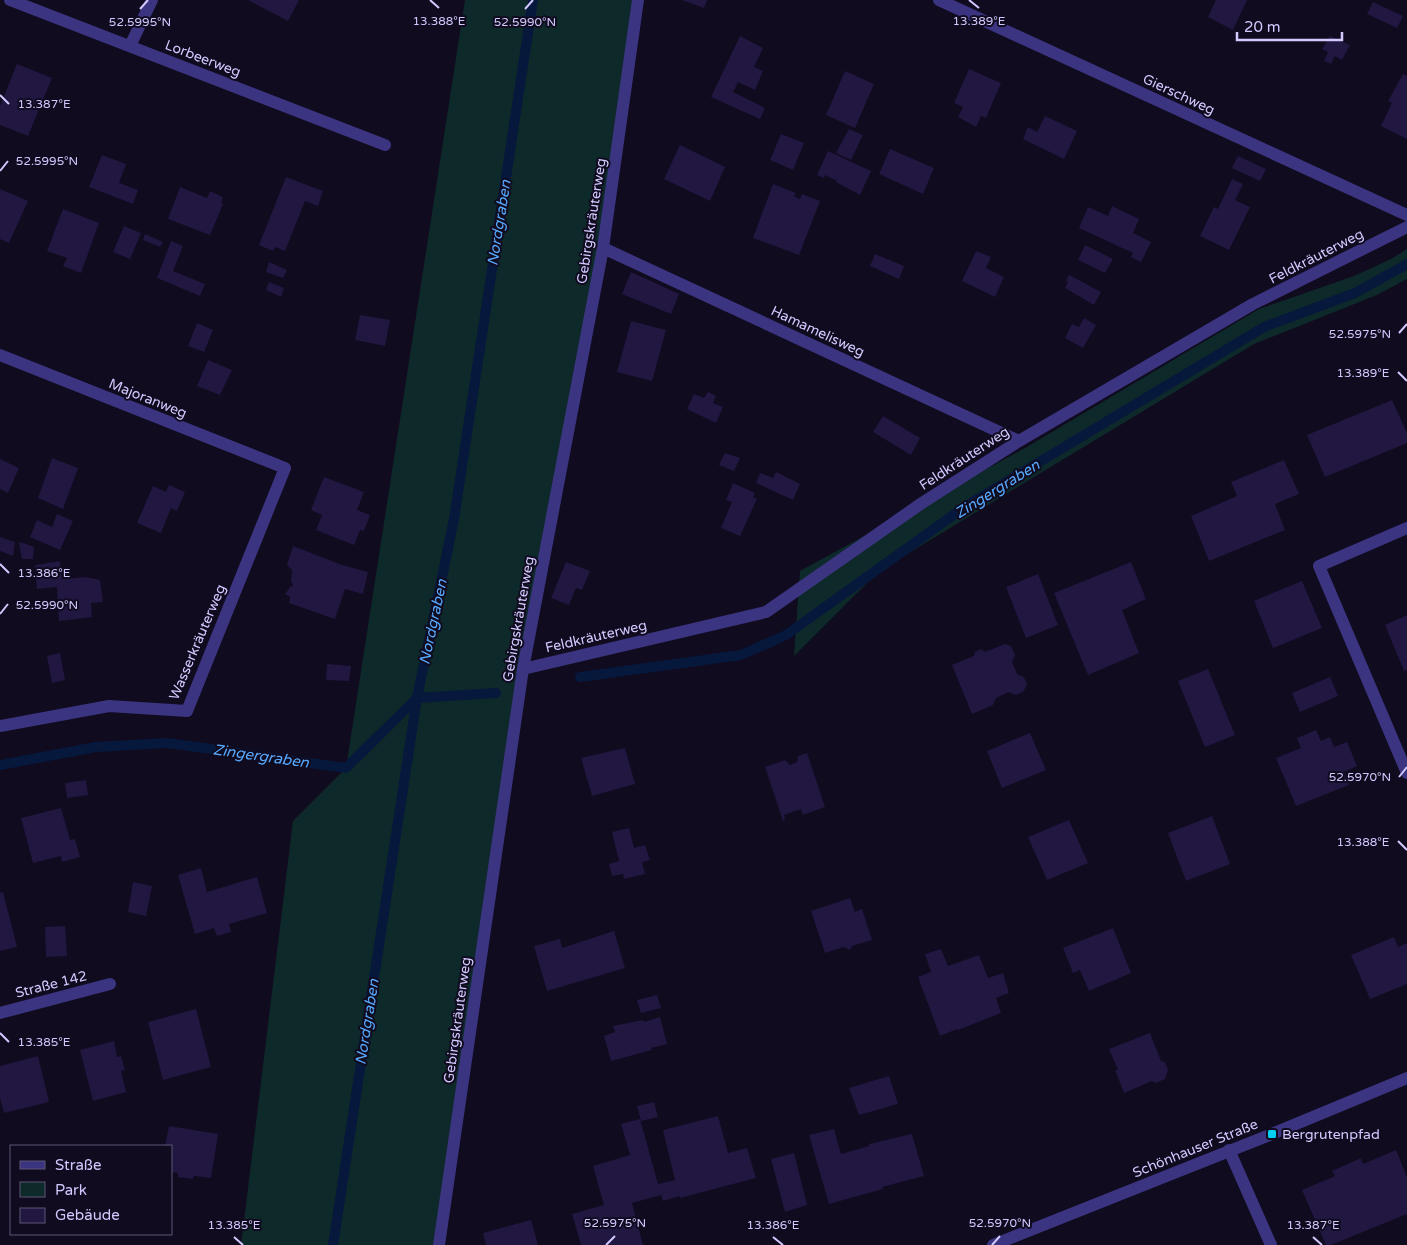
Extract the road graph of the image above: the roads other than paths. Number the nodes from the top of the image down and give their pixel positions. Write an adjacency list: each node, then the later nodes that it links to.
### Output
1 (10, 0): 5 (street, Lorbeerweg)
2 (152, 0): 5 (street)
3 (638, 0): 9 (street, Gebirgskräuterweg)
4 (939, 0): 7 (street, Gierschweg)
5 (130, 46): 6 (street, Lorbeerweg)
6 (385, 145)
7 (1407, 215)
8 (1407, 227): 11 (street, Feldkräuterweg)
9 (604, 248): 11 (street, Hamamelisweg); 14 (street, Gebirgskräuterweg)
10 (0, 355): 12 (street, Majoranweg)
11 (1019, 441): 14 (street, Feldkräuterweg)
12 (285, 468): 15 (street, Wasserkräuterweg)
13 (1407, 528): 16 (street)
14 (523, 669): 21 (street, Gebirgskräuterweg)
15 (0, 726)
16 (1407, 773)
17 (110, 984): 18 (street, Straße 142)
18 (0, 1013)
19 (1407, 1078): 20 (street, Schönhauser Straße)
20 (1229, 1150): 22 (street, Schönhauser Straße); 23 (street)
21 (439, 1245)
22 (993, 1245)
23 (1272, 1245)

